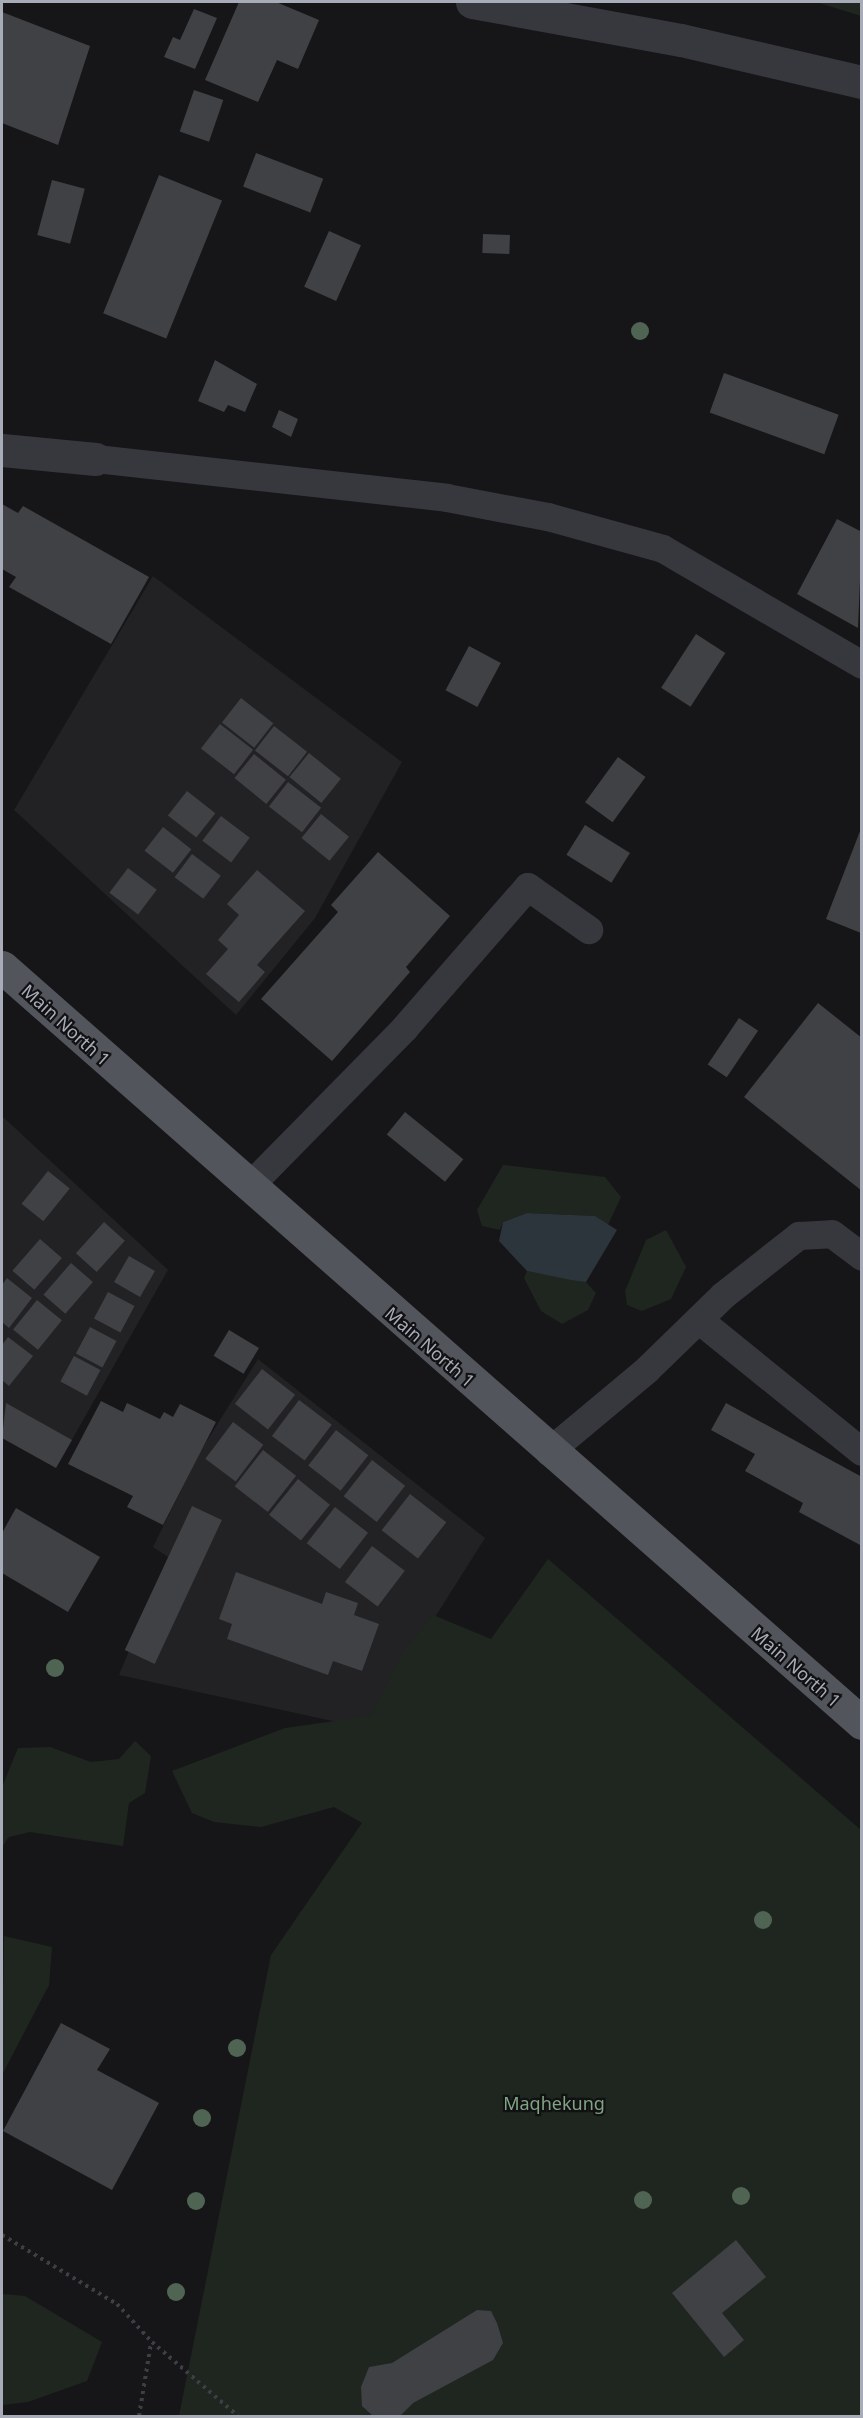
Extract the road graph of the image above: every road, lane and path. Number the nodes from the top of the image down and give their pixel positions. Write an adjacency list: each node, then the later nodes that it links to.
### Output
1 (478, 2): 2 (street)
2 (861, 82)
3 (2, 450): 4 (street)
4 (96, 459): 5 (lane)
5 (859, 659)
6 (589, 930): 8 (lane)
7 (2, 967): 8 (main road, Main North 1)
8 (249, 1187): 11 (main road, Main North 1)
9 (861, 1257): 10 (lane)
10 (699, 1320): 11 (lane); 12 (lane)
11 (549, 1452): 13 (main road, Main North 1)
12 (861, 1452)
13 (861, 1723)
14 (2, 2235): 15 (path)
15 (152, 2342): 16 (path); 17 (path)
16 (139, 2416)
17 (238, 2416)

